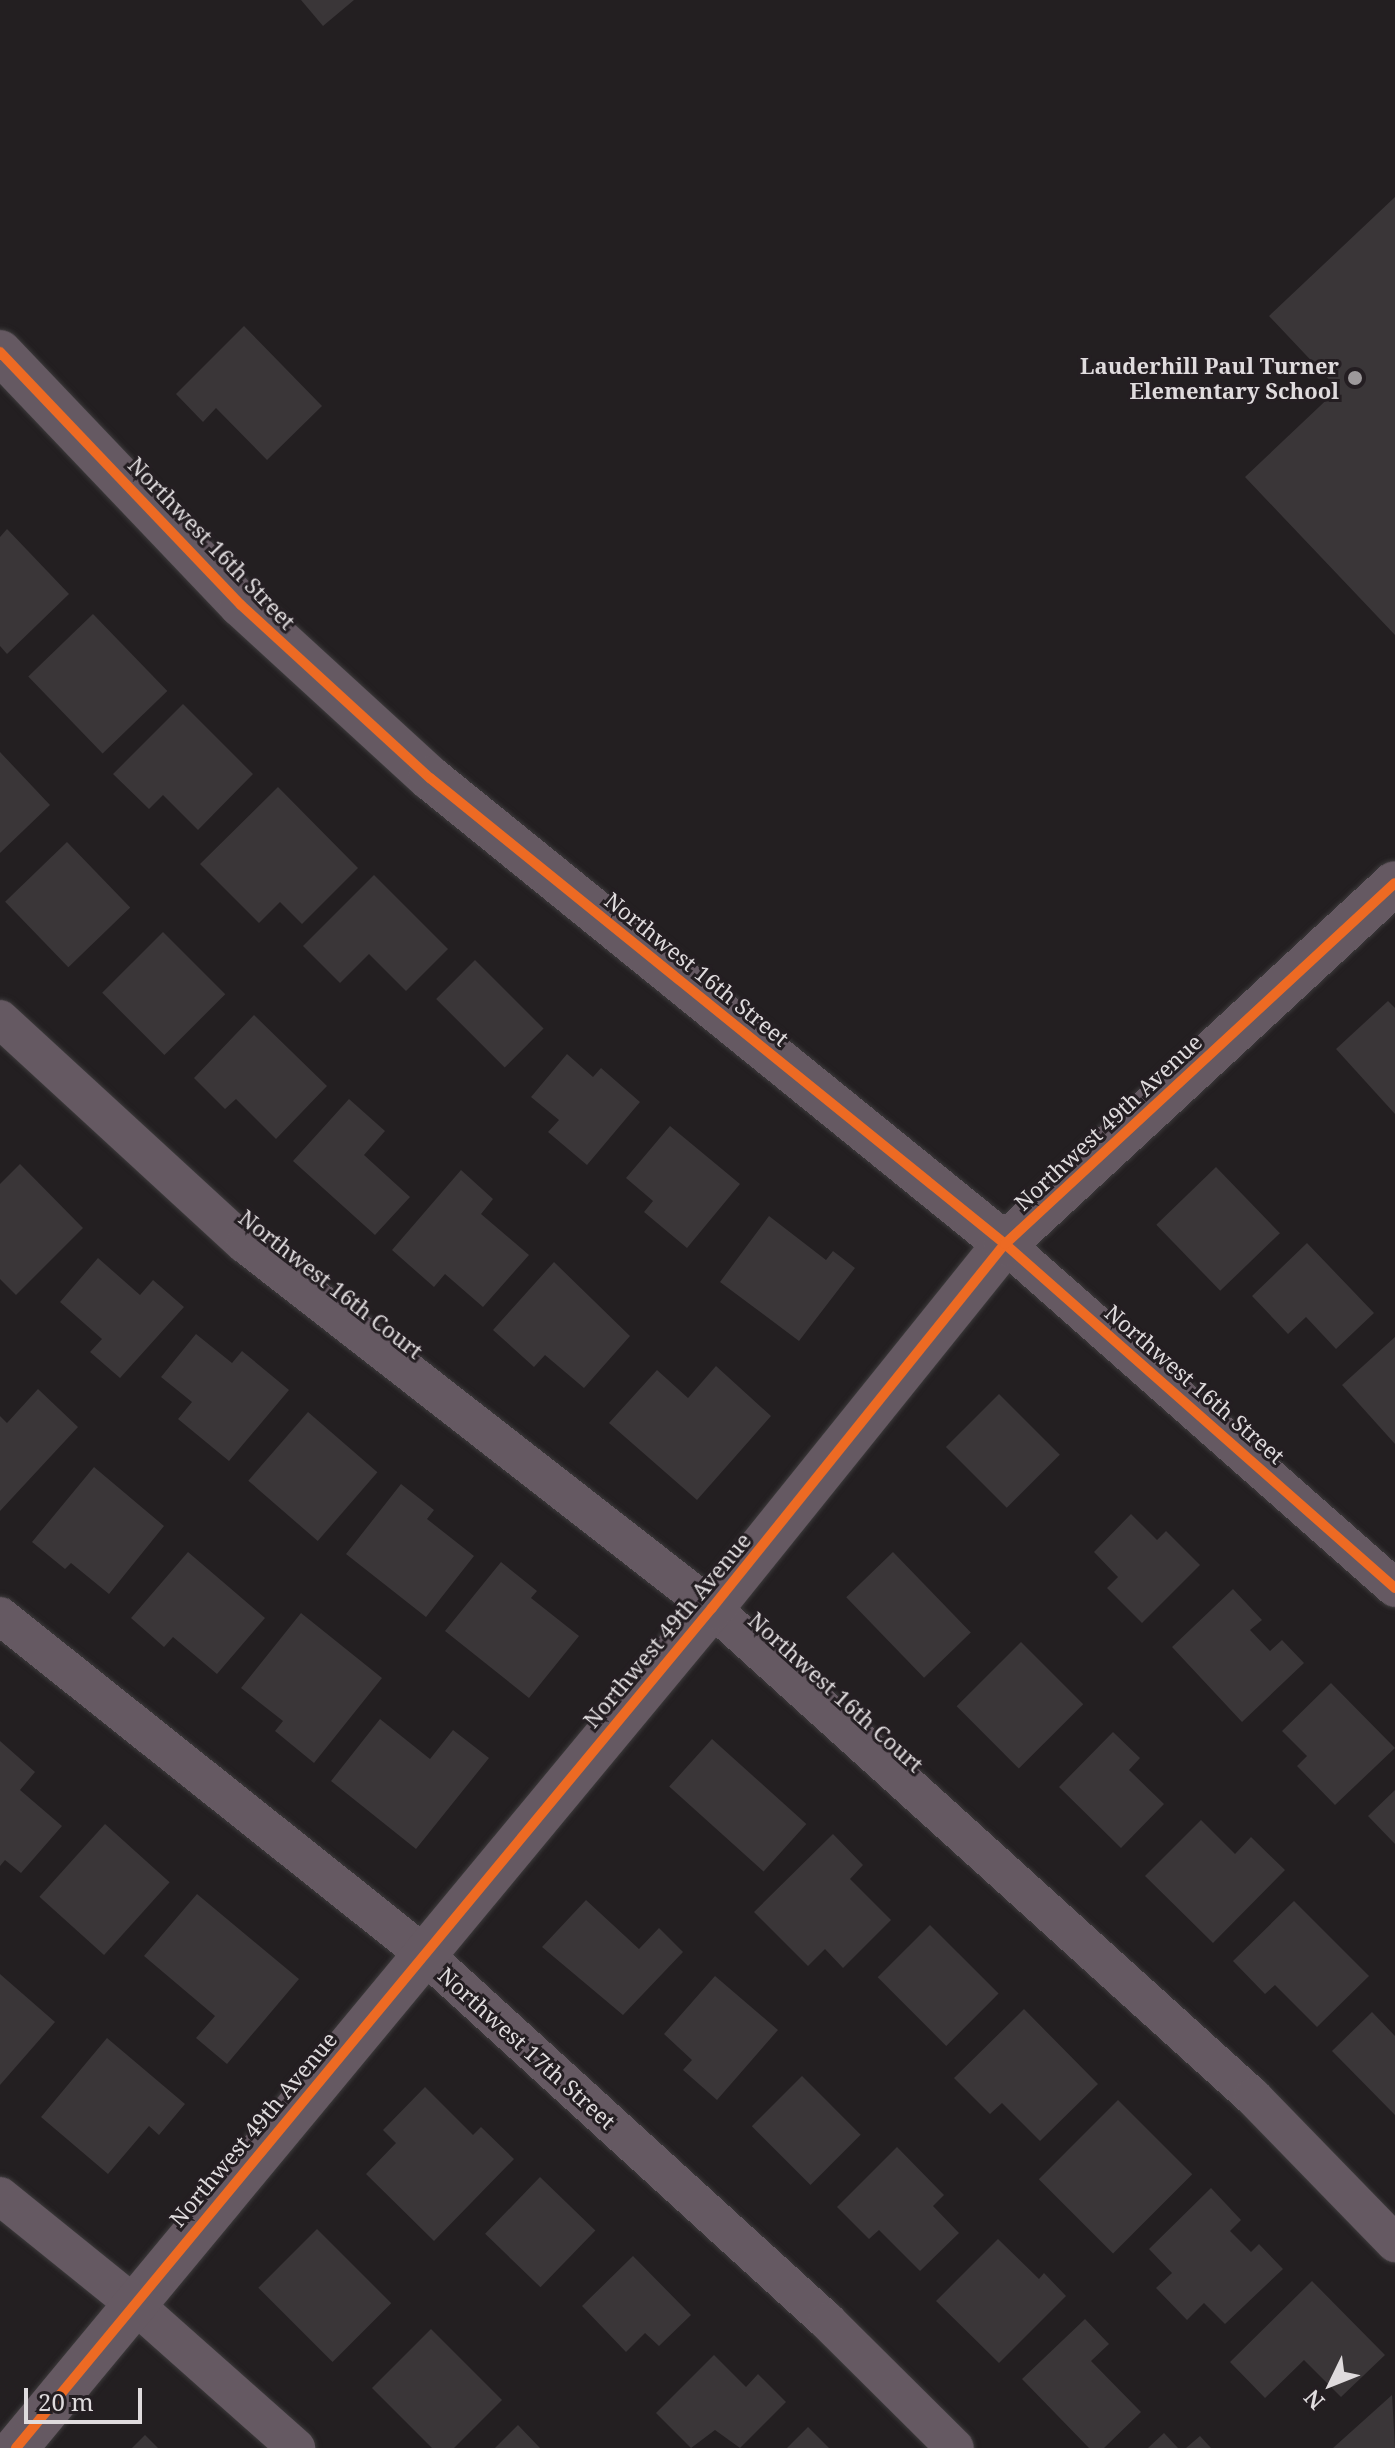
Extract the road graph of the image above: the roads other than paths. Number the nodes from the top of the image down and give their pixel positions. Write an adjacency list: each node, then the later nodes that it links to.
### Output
1 (0, 352): 4 (street, Northwest 16th Street)
2 (1395, 883): 4 (street, Northwest 49th Avenue)
3 (0, 1019): 6 (street, Northwest 16th Court)
4 (1005, 1244): 5 (street, Northwest 16th Street); 6 (street, Northwest 49th Avenue)
5 (1395, 1588)
6 (712, 1608): 8 (street, Northwest 49th Avenue); 10 (street, Northwest 16th Court)
7 (0, 1616): 8 (street, Northwest 17th Street)
8 (424, 1954): 11 (street, Northwest 49th Avenue); 14 (street, Northwest 17th Street)
9 (0, 2196): 11 (street)
10 (1395, 2243)
11 (134, 2304): 12 (street, Northwest 49th Avenue); 13 (street)
12 (16, 2448)
13 (296, 2448)
14 (955, 2448)

